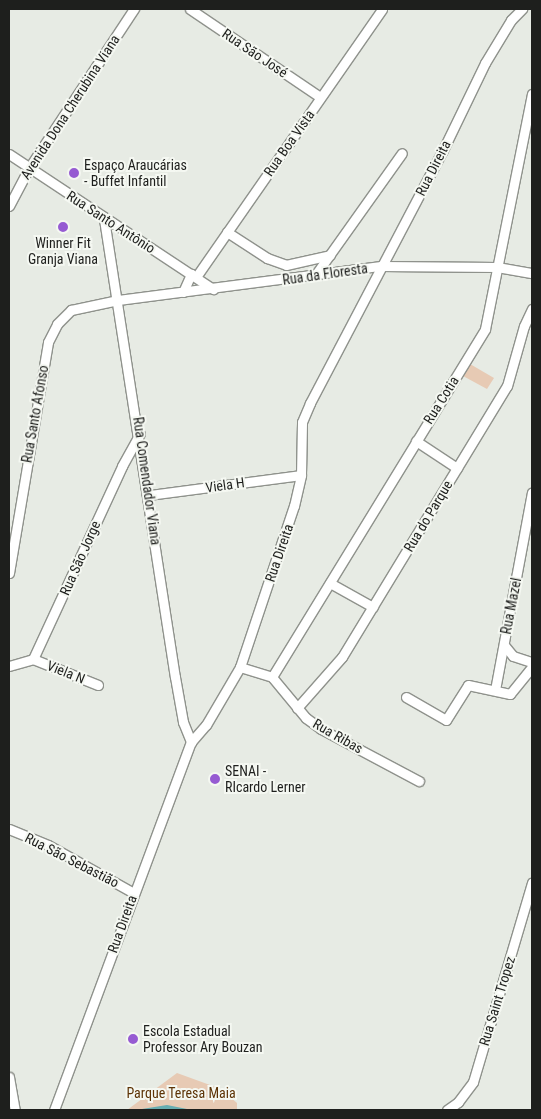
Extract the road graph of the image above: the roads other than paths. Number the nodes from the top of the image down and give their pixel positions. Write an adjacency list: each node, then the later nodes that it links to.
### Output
1 (134, 9): 9 (street, Avenida Dona Cherubina Viana)
2 (190, 9): 6 (street, Rua São José)
3 (382, 9): 6 (street, Rua Boa Vista)
4 (522, 9): 14 (street, Rua Direita)
5 (532, 94): 15 (street, Rua Cotia)
6 (320, 97): 12 (street, Rua Boa Vista)
7 (402, 153): 13 (street)
8 (9, 154): 9 (street, Rua Santo Antônio)
9 (28, 168): 10 (street, Avenida Dona Cherubina Viana); 11 (street, Rua Santo Antônio)
10 (9, 206)
11 (104, 219): 18 (street, Rua Santo Antônio); 21 (street, Rua Comendador Viana)
12 (227, 232): 13 (street); 18 (street, Rua Boa Vista)
13 (330, 255): 17 (street)
14 (381, 266): 15 (street, Rua da Floresta); 17 (street, Rua da Floresta); 26 (street, Rua Direita)
15 (497, 267): 16 (street, Rua da Floresta); 24 (street, Rua Cotia)
16 (532, 273)
17 (316, 274): 19 (street, Rua da Floresta)
18 (194, 275): 19 (street, Rua Santo Antônio); 20 (street, Rua Boa Vista)
19 (213, 289): 20 (street, Rua da Floresta)
20 (183, 292): 21 (street, Rua da Floresta)
21 (118, 300): 23 (street, Rua Comendador Viana); 29 (street, Rua Santo Afonso)
22 (532, 309): 25 (street, Rua do Parque)
23 (140, 434): 28 (street, Rua Comendador Viana); 33 (street, Rua São Jorge)
24 (416, 441): 25 (street); 30 (street, Rua Cotia)
25 (457, 468): 31 (street, Rua do Parque)
26 (301, 475): 28 (street, Viela H); 36 (street, Rua Direita)
27 (532, 492): 32 (street, Rua Mazel)
28 (149, 495): 43 (street, Rua Comendador Viana)
29 (9, 573)
30 (330, 583): 31 (street); 38 (street, Rua Cotia)
31 (373, 607): 42 (street, Rua do Parque)
32 (504, 645): 34 (street); 40 (street, Rua Mazel)
33 (33, 659): 35 (street); 39 (street, Viela N)
34 (532, 662)
35 (9, 666)
36 (240, 666): 38 (street); 43 (street, Rua Direita)
37 (532, 667): 40 (street)
38 (272, 677): 42 (street, Rua Ribas)
39 (98, 685)
40 (495, 690): 41 (street)
41 (406, 697)
42 (297, 708): 44 (street, Rua Ribas)
43 (191, 742): 47 (street, Rua Direita)
44 (419, 781)
45 (9, 829): 47 (street, Rua São Sebastião)
46 (532, 883): 51 (street, Rua Saint Tropez)
47 (134, 893): 50 (street, Rua Direita)
48 (9, 1077): 49 (street)
49 (15, 1110)
50 (54, 1110)
51 (447, 1110)

